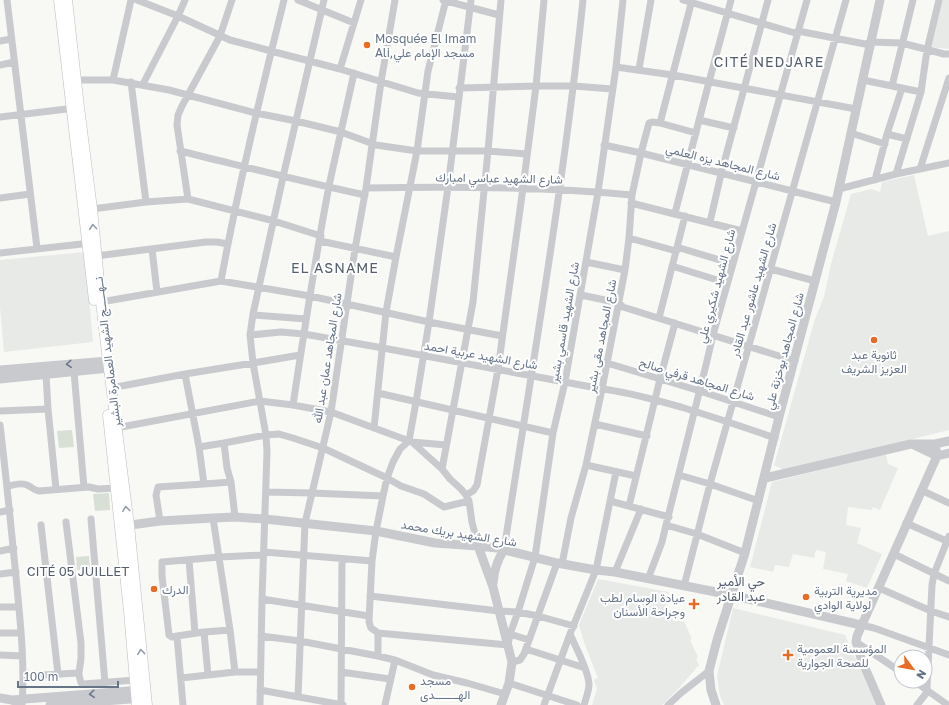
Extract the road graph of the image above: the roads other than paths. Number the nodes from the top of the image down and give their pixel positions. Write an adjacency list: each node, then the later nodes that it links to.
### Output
1 (7, 0): 38 (street)
2 (59, 0): 54 (main road, نــهـــــج الشهيد العمامرة البشير)
3 (67, 0): 54 (main road, نــهـــــج الشهيد العمامرة البشير)
4 (131, 0): 55 (street)
5 (137, 0): 32 (street)
6 (185, 0): 32 (street)
7 (232, 0): 36 (street)
8 (284, 0): 43 (street)
9 (298, 0): 29 (street)
10 (324, 0): 29 (street)
11 (361, 0): 33 (street)
12 (395, 0): 58 (street, شارع المجاهد عمان عبد الله)
13 (445, 0): 28 (street); 70 (street)
14 (501, 0): 31 (street)
15 (544, 0): 61 (street)
16 (583, 0): 62 (street)
17 (623, 0): 48 (street, شارع الشهيد قاسمي بشير)
18 (651, 0): 50 (street)
19 (683, 0): 27 (street)
20 (731, 0): 30 (street)
21 (768, 0): 34 (street)
22 (807, 0): 35 (street, شارع الشهيد شكيري علي)
23 (846, 0): 37 (street, شارع الشهيد عاشور عبد القادر)
24 (880, 0): 40 (street, شارع المجاهد بوخزنة علي)
25 (913, 0): 41 (street)
26 (938, 0): 42 (street)
27 (692, 1): 30 (street); 52 (street)
28 (470, 4): 31 (street); 65 (street)
29 (322, 9): 33 (street); 45 (street)
30 (728, 14): 34 (street); 59 (street)
31 (499, 15): 64 (street)
32 (178, 16): 36 (street); 60 (street)
33 (354, 23): 49 (street)
34 (761, 23): 35 (street); 68 (street)
35 (798, 31): 37 (street); 72 (street, شارع الشهيد شكيري علي)
36 (220, 36): 43 (street); 71 (street)
37 (834, 38): 40 (street); 74 (street, شارع الشهيد عاشور عبد القادر)
38 (11, 39): 39 (street); 46 (street)
39 (0, 41)
40 (871, 42): 41 (street); 56 (street, شارع المجاهد بوخزنة علي)
41 (902, 43): 42 (street); 63 (street)
42 (927, 50): 44 (street); 69 (street)
43 (271, 51): 45 (street); 77 (street)
44 (949, 54)
45 (310, 60): 49 (street); 81 (street)
46 (14, 62): 47 (street); 78 (street)
47 (0, 64)
48 (616, 67): 50 (street); 67 (street, شارع الشهيد قاسمي بشير)
49 (340, 68): 51 (street)
50 (639, 69): 52 (street)
51 (354, 73): 58 (street); 84 (street)
52 (673, 75): 59 (street); 82 (street)
53 (949, 78): 101 (street)
54 (72, 80): 55 (street); 75 (main road, نــهـــــج الشهيد العمامرة البشير)
55 (113, 80): 57 (street)
56 (863, 80): 63 (street); 76 (street, شارع المجاهد بوخزنة علي)
57 (131, 82): 60 (street); 121 (street)
58 (381, 82): 70 (street); 89 (street, شارع المجاهد عمان عبد الله)
59 (709, 82): 68 (street); 80 (street)
60 (143, 84): 71 (street)
61 (536, 86): 62 (street); 64 (street); 97 (street)
62 (574, 86): 67 (street); 113 (street)
63 (892, 86): 66 (street)
64 (493, 87): 65 (street); 95 (street)
65 (460, 88): 73 (street)
66 (902, 88): 69 (street); 87 (street)
67 (612, 89): 91 (street, شارع الشهيد قاسمي بشير)
68 (744, 89): 72 (street); 83 (street)
69 (921, 92): 88 (street)
70 (425, 93): 73 (street); 93 (street)
71 (188, 95): 77 (street); 92 (street)
72 (781, 95): 74 (street); 106 (street, شارع الشهيد شكيري علي)
73 (458, 97): 94 (street)
74 (816, 102): 76 (street); 114 (street, شارع الشهيد عاشور عبد القادر)
75 (76, 108): 78 (street); 123 (main road, نــهـــــج الشهيد العمامرة البشير); 132 (main road, نــهـــــج الشهيد العمامرة البشير)
76 (856, 109): 86 (street, شارع المجاهد بوخزنة علي)
77 (256, 113): 81 (street); 100 (street)
78 (20, 115): 79 (street); 117 (street)
79 (0, 117)
80 (699, 120): 83 (street); 85 (street)
81 (296, 121): 84 (street); 104 (street)
82 (660, 123): 85 (street); 96 (street, شارع المجاهد مقى بشير)
83 (734, 128): 102 (street)
84 (341, 132): 89 (street); 109 (street)
85 (696, 133): 99 (street)
86 (851, 133): 90 (street); 112 (street, شارع المجاهد بوخزنة علي)
87 (887, 134): 88 (street); 90 (street)
88 (907, 139): 103 (street)
89 (372, 144): 93 (street); 115 (street, شارع المجاهد عمان عبد الله)
90 (885, 144): 105 (street)
91 (604, 145): 96 (street, شارع المجاهد يزه العلمي); 116 (street, شارع الشهيد قاسمي بشير)
92 (180, 151): 100 (street, شارع الشهيد عباسي امبارك); 119 (street)
93 (417, 151): 94 (street); 107 (street)
94 (452, 151): 95 (street); 108 (street)
95 (488, 151): 97 (street); 110 (street)
96 (641, 153): 99 (street, شارع المجاهد يزه العلمي); 120 (street, شارع المجاهد مقى بشير)
97 (527, 154): 111 (street)
98 (949, 163): 101 (street)
99 (688, 165): 102 (street, شارع المجاهد يزه العلمي); 125 (street)
100 (244, 166): 104 (street, شارع الشهيد عباسي امبارك); 124 (street)
101 (920, 169): 103 (street)
102 (721, 174): 106 (street, شارع المجاهد يزه العلمي); 128 (street)
103 (896, 174): 105 (street)
104 (283, 177): 109 (street, شارع الشهيد عباسي امبارك); 127 (street)
105 (875, 180): 112 (street)
106 (756, 182): 114 (street, شارع المجاهد يزه العلمي); 129 (street, شارع الشهيد شكيري علي)
107 (410, 187): 108 (street, شارع الشهيد عباسي امبارك); 115 (street, شارع الشهيد عباسي امبارك); 140 (street)
108 (448, 187): 110 (street, شارع الشهيد عباسي امبارك); 160 (street)
109 (329, 188): 115 (street, شارع الشهيد عباسي امبارك); 130 (street)
110 (484, 188): 111 (street, شارع الشهيد عباسي امبارك); 162 (street)
111 (523, 188): 113 (street, شارع الشهيد عباسي امبارك); 166 (street)
112 (839, 189): 122 (street, شارع المجاهد بوخزنة علي)
113 (560, 190): 116 (street, شارع الشهيد عباسي امبارك); 182 (street)
114 (792, 191): 122 (street, شارع المجاهد يزه العلمي); 144 (street, شارع الشهيد عاشور عبد القادر)
115 (365, 192): 136 (street, شارع المجاهد عمان عبد الله)
116 (598, 192): 120 (street, شارع الشهيد عباسي امبارك); 141 (street, شارع الشهيد قاسمي بشير)
117 (30, 194): 118 (street); 134 (street)
118 (0, 198)
119 (188, 199): 121 (street); 124 (street)
120 (632, 199): 125 (street, شارع الشهيد عباسي امبارك); 131 (street, شارع المجاهد مقى بشير)
121 (146, 202): 123 (street)
122 (836, 202): 147 (street, شارع المجاهد بوخزنة علي)
123 (92, 209): 132 (main road, نــهـــــج الشهيد العمامرة البشير, one-way to 123)
124 (234, 210): 127 (street); 133 (street)
125 (675, 213): 126 (street, شارع الشهيد عباسي امبارك)
126 (685, 216): 128 (street, شارع الشهيد عباسي امبارك); 137 (street)
127 (274, 221): 130 (street); 149 (street)
128 (710, 222): 129 (street, شارع الشهيد عباسي امبارك)
129 (742, 231): 142 (street, شارع الشهيد شكيري علي)
130 (320, 238): 136 (street); 152 (street)
131 (629, 238): 137 (street); 145 (street, شارع المجاهد مقى بشير)
132 (91, 243): 134 (street); 139 (main road, نــهـــــج الشهيد العمامرة البشير); 176 (main road, نــهـــــج الشهيد العمامرة البشير)
133 (228, 244): 135 (street); 146 (street)
134 (37, 248): 138 (street)
135 (152, 249): 139 (street); 150 (street)
136 (355, 249): 140 (street); 155 (street, شارع المجاهد عمان عبد الله)
137 (676, 250): 142 (street); 143 (street)
138 (0, 253)
139 (96, 256): 153 (main road, نــهـــــج الشهيد العمامرة البشير)
140 (396, 257): 156 (street)
141 (586, 262): 145 (street); 151 (street, شارع الشهيد قاسمي بشير)
142 (732, 264): 148 (street, شارع الشهيد شكيري علي)
143 (672, 266): 148 (street); 158 (street)
144 (771, 269): 147 (street); 168 (street, شارع الشهيد عاشور عبد القادر)
145 (625, 270): 154 (street, شارع المجاهد مقى بشير)
146 (221, 281): 149 (street); 150 (street)
147 (815, 281): 172 (street, شارع المجاهد بوخزنة علي)
148 (727, 283): 165 (street, شارع الشهيد شكيري علي)
149 (259, 287): 152 (street); 157 (street)
150 (157, 292): 153 (street)
151 (581, 295): 154 (street); 185 (street, شارع الشهيد قاسمي بشير)
152 (310, 296): 155 (street); 159 (street)
153 (101, 302): 176 (main road, نــهـــــج الشهيد العمامرة البشير)
154 (619, 303): 158 (street); 175 (street, شارع المجاهد مقى بشير)
155 (347, 304): 156 (street); 167 (street, شارع المجاهد عمان عبد الله)
156 (386, 312): 160 (street); 169 (street)
157 (253, 315): 159 (street); 164 (street)
158 (659, 318): 161 (street)
159 (306, 319): 163 (street)
160 (429, 322): 162 (street); 171 (street)
161 (675, 323): 165 (street); 184 (street)
162 (468, 330): 166 (street); 173 (street)
163 (304, 334): 164 (street, شارع الشهيد عربية احمد); 167 (street, شارع الشهيد عربية احمد); 170 (street)
164 (250, 335): 174 (street)
165 (713, 335): 168 (street); 188 (street, شارع الشهيد شكيري علي)
166 (502, 336): 177 (street)
167 (341, 340): 169 (street, شارع الشهيد عربية احمد); 199 (street, شارع المجاهد عمان عبد الله)
168 (749, 346): 172 (street); 193 (street, شارع الشهيد عاشور عبد القادر)
169 (382, 348): 171 (street, شارع الشهيد عربية احمد); 189 (street)
170 (300, 355): 174 (street); 194 (street)
171 (424, 356): 173 (street, شارع الشهيد عربية احمد); 192 (street)
172 (795, 361): 201 (street, شارع المجاهد بوخزنة علي)
173 (462, 362): 177 (street, شارع الشهيد عربية احمد); 196 (street)
174 (253, 363): 180 (street); 191 (street)
175 (607, 363): 184 (street, شارع المجاهد قرفي صالح); 187 (street, شارع المجاهد مقى بشير)
176 (105, 365): 178 (street, one-way to 178); 179 (street); 186 (main road, نــهـــــج الشهيد العمامرة البشير); 237 (main road, نــهـــــج الشهيد العمامرة البشير)
177 (498, 369): 182 (street, شارع الشهيد عربية احمد); 202 (street)
178 (0, 370)
179 (74, 372): 181 (street); 236 (street)
180 (185, 374): 186 (street); 200 (street)
181 (46, 375): 183 (street); 195 (street)
182 (532, 375): 185 (street, شارع الشهيد عربية احمد); 206 (street)
183 (0, 379)
184 (660, 379): 188 (street, شارع المجاهد قرفي صالح); 190 (street)
185 (565, 382): 187 (street, شارع الشهيد عربية احمد); 209 (street, شارع الشهيد قاسمي بشير)
186 (111, 388): 207 (main road, نــهـــــج الشهيد العمامرة البشير)
187 (602, 389): 190 (street, شارع الشهيد عربية احمد); 204 (street, شارع المجاهد مقى بشير)
188 (700, 391): 193 (street, شارع المجاهد قرفي صالح); 198 (street, شارع الشهيد شكيري علي)
189 (378, 393): 192 (street); 208 (street)
190 (655, 400): 198 (street, شارع الشهيد عربية احمد); 211 (street)
191 (260, 401): 194 (street); 200 (street); 210 (street)
192 (416, 402): 196 (street); 214 (street)
193 (733, 402): 201 (street, شارع المجاهد قرفي صالح); 203 (street, شارع الشهيد عاشور عبد القادر)
194 (292, 405): 199 (street)
195 (48, 408): 197 (street); 238 (street)
196 (452, 410): 202 (street); 219 (street)
197 (0, 411)
198 (695, 411): 203 (street, شارع الشهيد عربية احمد); 228 (street, شارع الشهيد شكيري علي)
199 (331, 412): 208 (street); 221 (street, شارع المجاهد عمان عبد الله)
200 (192, 414): 207 (street); 220 (street)
201 (780, 417): 212 (street, شارع المجاهد بوخزنة علي)
202 (490, 419): 206 (street); 243 (street)
203 (728, 421): 212 (street, شارع الشهيد عربية احمد); 234 (street, شارع الشهيد عاشور عبد القادر)
204 (595, 424): 211 (street); 225 (street, شارع المجاهد مقى بشير)
205 (0, 425): 218 (street)
206 (523, 426): 209 (street); 269 (street)
207 (116, 428): 262 (main road, نــهـــــج الشهيد العمامرة البشير, one-way to 207)
208 (374, 428): 214 (street)
209 (553, 433): 275 (street, شارع الشهيد قاسمي بشير)
210 (266, 435): 215 (street); 221 (street); 240 (street)
211 (646, 436): 229 (street)
212 (775, 438): 231 (street, شارع المجاهد بوخزنة علي)
213 (949, 441): 217 (street)
214 (410, 442): 219 (street); 226 (street); 230 (street)
215 (224, 443): 220 (street); 232 (street)
216 (911, 444): 217 (street); 223 (street); 231 (street)
217 (935, 444): 223 (street)
218 (1, 445): 224 (street)
219 (446, 445): 226 (street)
220 (199, 447): 233 (street)
221 (323, 448): 230 (street); 241 (street, شارع المجاهد عمان عبد الله)
222 (949, 453): 223 (street)
223 (937, 456): 239 (street)
224 (2, 465): 235 (street)
225 (586, 465): 227 (street); 279 (street, شارع المجاهد مقى بشير)
226 (442, 470): 243 (street)
227 (616, 472): 229 (street); 244 (street)
228 (679, 475): 234 (street); 252 (street, شارع الشهيد شكيري علي)
229 (636, 476): 247 (street)
230 (388, 478): 242 (street); 243 (street)
231 (765, 478): 245 (street, شارع المجاهد بوخزنة علي)
232 (231, 482): 233 (street); 251 (street)
233 (204, 484): 256 (street)
234 (710, 484): 245 (street); 264 (street, شارع الشهيد عاشور عبد القادر)
235 (8, 486): 238 (street); 249 (street)
236 (84, 487): 237 (street); 238 (street)
237 (116, 488): 262 (main road, نــهـــــج الشهيد العمامرة البشير)
238 (56, 489)
239 (921, 490): 246 (street); 259 (street)
240 (266, 492): 241 (street); 255 (street)
241 (312, 493): 242 (street); 258 (street, شارع المجاهد عمان عبد الله)
242 (383, 496): 263 (street)
243 (467, 498): 266 (street)
244 (610, 501): 247 (street); 280 (street)
245 (759, 501): 270 (street, شارع المجاهد بوخزنة علي)
246 (949, 503)
247 (629, 506): 248 (street)
248 (641, 509): 252 (street); 282 (street)
249 (10, 510): 250 (street); 267 (street)
250 (0, 512)
251 (235, 517): 253 (street, شارع الشهيد بريك محمد); 255 (street, شارع الشهيد بريك محمد)
252 (668, 517): 261 (street, شارع الشهيد شكيري علي)
253 (214, 518): 256 (street, شارع الشهيد بريك محمد); 274 (street)
254 (91, 519): 342 (street)
255 (265, 519): 258 (street, شارع الشهيد بريك محمد); 271 (street)
256 (160, 521): 262 (street, شارع الشهيد بريك محمد)
257 (66, 522): 336 (street)
258 (305, 523): 263 (street, شارع الشهيد بريك محمد); 273 (street, شارع المجاهد عمان عبد الله)
259 (906, 523): 265 (street); 272 (street)
260 (41, 525): 335 (street)
261 (666, 525): 264 (street); 285 (street, شارع الشهيد شكيري علي)
262 (124, 526): 341 (main road, نــهـــــج الشهيد العمامرة البشير); 351 (main road, نــهـــــج الشهيد العمامرة البشير, one-way to 262)
263 (376, 531): 266 (street, شارع الشهيد بريك محمد); 278 (street)
264 (697, 534): 270 (street); 287 (street, شارع الشهيد عاشور عبد القادر)
265 (948, 540): 284 (street)
266 (478, 546): 269 (street, شارع الشهيد بريك محمد); 288 (street)
267 (14, 548): 268 (street); 281 (street)
268 (0, 550)
269 (504, 550): 275 (street, شارع الشهيد بريك محمد); 288 (street)
270 (745, 553): 290 (street, شارع المجاهد بوخزنة علي)
271 (264, 554): 273 (street); 274 (street); 292 (street)
272 (894, 554): 284 (street); 289 (street)
273 (304, 555): 276 (street); 293 (street, شارع المجاهد عمان عبد الله)
274 (219, 557): 277 (street); 305 (street)
275 (535, 557): 279 (street, شارع الشهيد بريك محمد); 299 (street, شارع الشهيد قاسمي بشير)
276 (342, 559): 278 (street); 298 (street)
277 (189, 560): 308 (street); 313 (street)
278 (372, 561): 291 (street)
279 (560, 563): 280 (street, شارع الشهيد بريك محمد); 301 (street, شارع المجاهد مقى بشير)
280 (596, 570): 282 (street, شارع الشهيد بريك محمد); 304 (street)
281 (16, 572): 283 (street); 295 (street)
282 (615, 572): 285 (street, شارع الشهيد بريك محمد)
283 (0, 574)
284 (934, 574): 286 (street); 297 (street)
285 (648, 579): 287 (street, شارع الشهيد بريك محمد)
286 (949, 581)
287 (684, 586): 290 (street, شارع الشهيد بريك محمد)
288 (493, 587): 296 (street)
289 (879, 588): 297 (street); 303 (street)
290 (731, 595): 303 (street, شارع الشهيد بريك محمد); 334 (street, شارع المجاهد بوخزنة علي)
291 (370, 596): 296 (street); 300 (street)
292 (262, 599): 293 (street); 314 (street)
293 (302, 606): 298 (street); 316 (street, شارع المجاهد عمان عبد الله)
294 (0, 607): 295 (street)
295 (19, 607): 310 (street)
296 (499, 610): 299 (street); 318 (street)
297 (931, 611): 302 (street); 319 (street)
298 (341, 612): 300 (street); 320 (street)
299 (518, 612): 301 (street); 311 (street, شارع الشهيد قاسمي بشير)
300 (369, 616): 309 (street)
301 (538, 616): 304 (street); 315 (street, شارع المجاهد مقى بشير)
302 (949, 617)
303 (861, 625): 317 (street); 319 (street)
304 (574, 626): 312 (street)
305 (230, 630): 306 (street); 331 (street)
306 (204, 632): 308 (street); 338 (street)
307 (0, 633): 310 (street)
308 (195, 633): 313 (street)
309 (378, 633): 318 (street); 325 (street)
310 (21, 634): 324 (street)
311 (510, 634): 315 (street); 318 (street, شارع الشهيد قاسمي بشير)
312 (570, 634): 327 (street); 330 (street)
313 (177, 636): 339 (street)
314 (261, 636): 316 (street); 332 (street)
315 (529, 640): 321 (street, شارع المجاهد مقى بشير)
316 (300, 641): 320 (street); 349 (street, شارع المجاهد عمان عبد الله)
317 (856, 642): 329 (street); 364 (street)
318 (508, 645): 328 (street)
319 (928, 647): 323 (street); 346 (street)
320 (341, 648): 325 (street); 333 (street)
321 (526, 649): 327 (street); 328 (street)
322 (0, 655): 324 (street)
323 (949, 655)
324 (22, 656): 352 (street)
325 (378, 656): 326 (street)
326 (395, 660): 340 (street); 347 (street)
327 (560, 661): 330 (street); 348 (street)
328 (512, 662): 343 (street)
329 (893, 667)
330 (585, 668): 361 (street)
331 (235, 672): 332 (street); 338 (street)
332 (260, 672): 345 (street)
333 (341, 672): 340 (street); 356 (street)
334 (709, 672): 362 (street); 363 (street, شارع المجاهد بوخزنة علي)
335 (58, 674): 336 (street); 337 (street)
336 (79, 674): 342 (street)
337 (43, 675)
338 (208, 675): 339 (street)
339 (181, 678): 354 (street)
340 (390, 679): 357 (street)
341 (135, 680): 342 (street); 351 (main road, نــهـــــج الشهيد العمامرة البشير)
342 (105, 682)
343 (509, 683): 347 (street); 348 (street)
344 (925, 689): 346 (street)
345 (260, 690): 349 (street); 355 (street)
346 (928, 691): 365 (street); 366 (street)
347 (505, 694): 358 (street)
348 (547, 695): 359 (street); 360 (street)
349 (298, 697): 356 (street)
350 (0, 698): 352 (street)
351 (141, 698): 352 (street, one-way to 352); 353 (street)
352 (22, 703)
353 (50, 705)
354 (184, 705)
355 (260, 705)
356 (341, 705)
357 (385, 705)
358 (501, 705)
359 (544, 705)
360 (577, 705)
361 (584, 705)
362 (668, 705)
363 (716, 705)
364 (881, 705)
365 (917, 705)
366 (948, 705)

